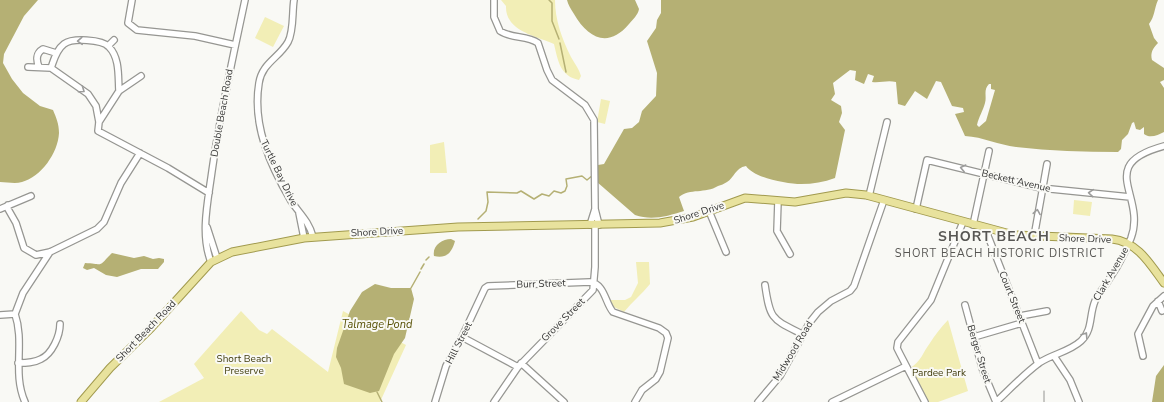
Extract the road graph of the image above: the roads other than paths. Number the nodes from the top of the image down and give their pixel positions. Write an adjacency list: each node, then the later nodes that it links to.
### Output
1 (132, 0): 6 (street)
2 (246, 0): 6 (street, Double Beach Road)
3 (294, 0): 33 (street, Turtle Bay Drive)
4 (494, 0): 30 (street)
5 (114, 40): 7 (street)
6 (235, 45): 22 (street, Double Beach Road)
7 (108, 46): 8 (street, one-way to 8); 13 (street)
8 (56, 53): 10 (street); 11 (street)
9 (28, 67): 10 (street)
10 (39, 68): 11 (street)
11 (51, 68): 14 (street, one-way to 14)
12 (141, 76): 13 (street)
13 (119, 91): 14 (street)
14 (99, 122): 18 (street)
15 (887, 122): 24 (street)
16 (1164, 146): 25 (street, Clark Avenue)
17 (990, 151): 20 (street)
18 (140, 153): 22 (street); 42 (street)
19 (1046, 164): 21 (street)
20 (985, 174): 21 (street, Beckett Avenue); 31 (street, Beckett Avenue, one-way to 31); 36 (street)
21 (1041, 188): 25 (street, Beckett Avenue, one-way to 21); 39 (street, one-way to 21)
22 (209, 193): 45 (street, Double Beach Road)
23 (31, 196): 28 (street)
24 (869, 196): 26 (main road, Shore Drive); 27 (main road, Shore Drive)
25 (1130, 198): 41 (street, Clark Avenue)
26 (884, 200): 31 (main road, Shore Drive); 60 (street, Midwood Road)
27 (778, 201): 32 (main road, Shore Drive); 44 (street)
28 (8, 205): 29 (street); 42 (street)
29 (0, 209)
30 (595, 209): 35 (street); 35 (street)
31 (916, 209): 34 (main road, Shore Drive)
32 (709, 211): 35 (main road, Shore Drive); 43 (street)
33 (299, 212): 38 (street, Turtle Bay Drive); 40 (street, Turtle Bay Drive)
34 (963, 222): 36 (main road, Shore Drive); 68 (street)
35 (595, 225): 38 (main road, Shore Drive); 46 (street)
36 (973, 225): 37 (main road, Shore Drive)
37 (988, 229): 39 (main road, Shore Drive); 57 (street, Court Street)
38 (313, 236): 40 (main road, Shore Drive)
39 (1034, 237): 41 (main road, Shore Drive)
40 (304, 238): 45 (main road, Shore Drive)
41 (1129, 244): 47 (main road, Shore Drive); 63 (street, Clark Avenue, one-way to 41)
42 (50, 252): 55 (street)
43 (726, 252)
44 (790, 254)
45 (214, 260): 70 (main road, Short Beach Road)
46 (594, 283): 49 (street, Burr Street); 67 (street, Grove Street); 74 (street)
47 (1164, 283)
48 (765, 285): 60 (street)
49 (488, 286): 62 (street, Hill Street)
50 (1164, 296): 51 (street)
51 (1158, 301): 54 (street); 64 (street)
52 (965, 305): 61 (street, Berger Street)
53 (1047, 311): 57 (street)
54 (1162, 311)
55 (15, 314): 56 (street); 65 (street)
56 (0, 315)
57 (1020, 316): 58 (street, Court Street)
58 (1022, 323): 61 (street); 66 (street, Court Street)
59 (60, 324): 65 (street)
60 (802, 334): 75 (street, Midwood Road)
61 (974, 337): 78 (street, Berger Street)
62 (462, 338): 67 (street); 71 (street, Hill Street)
63 (1054, 356): 66 (street, Clark Avenue); 79 (street)
64 (1143, 356)
65 (18, 363): 69 (street)
66 (1038, 364): 78 (street, Clark Avenue)
67 (520, 365): 72 (street, Grove Street); 73 (street)
68 (906, 366): 76 (street); 77 (street)
69 (25, 402)
70 (81, 402)
71 (435, 402)
72 (494, 402)
73 (564, 402)
74 (635, 402)
75 (758, 402)
76 (832, 402)
77 (924, 402)
78 (996, 402)
79 (1079, 402)

